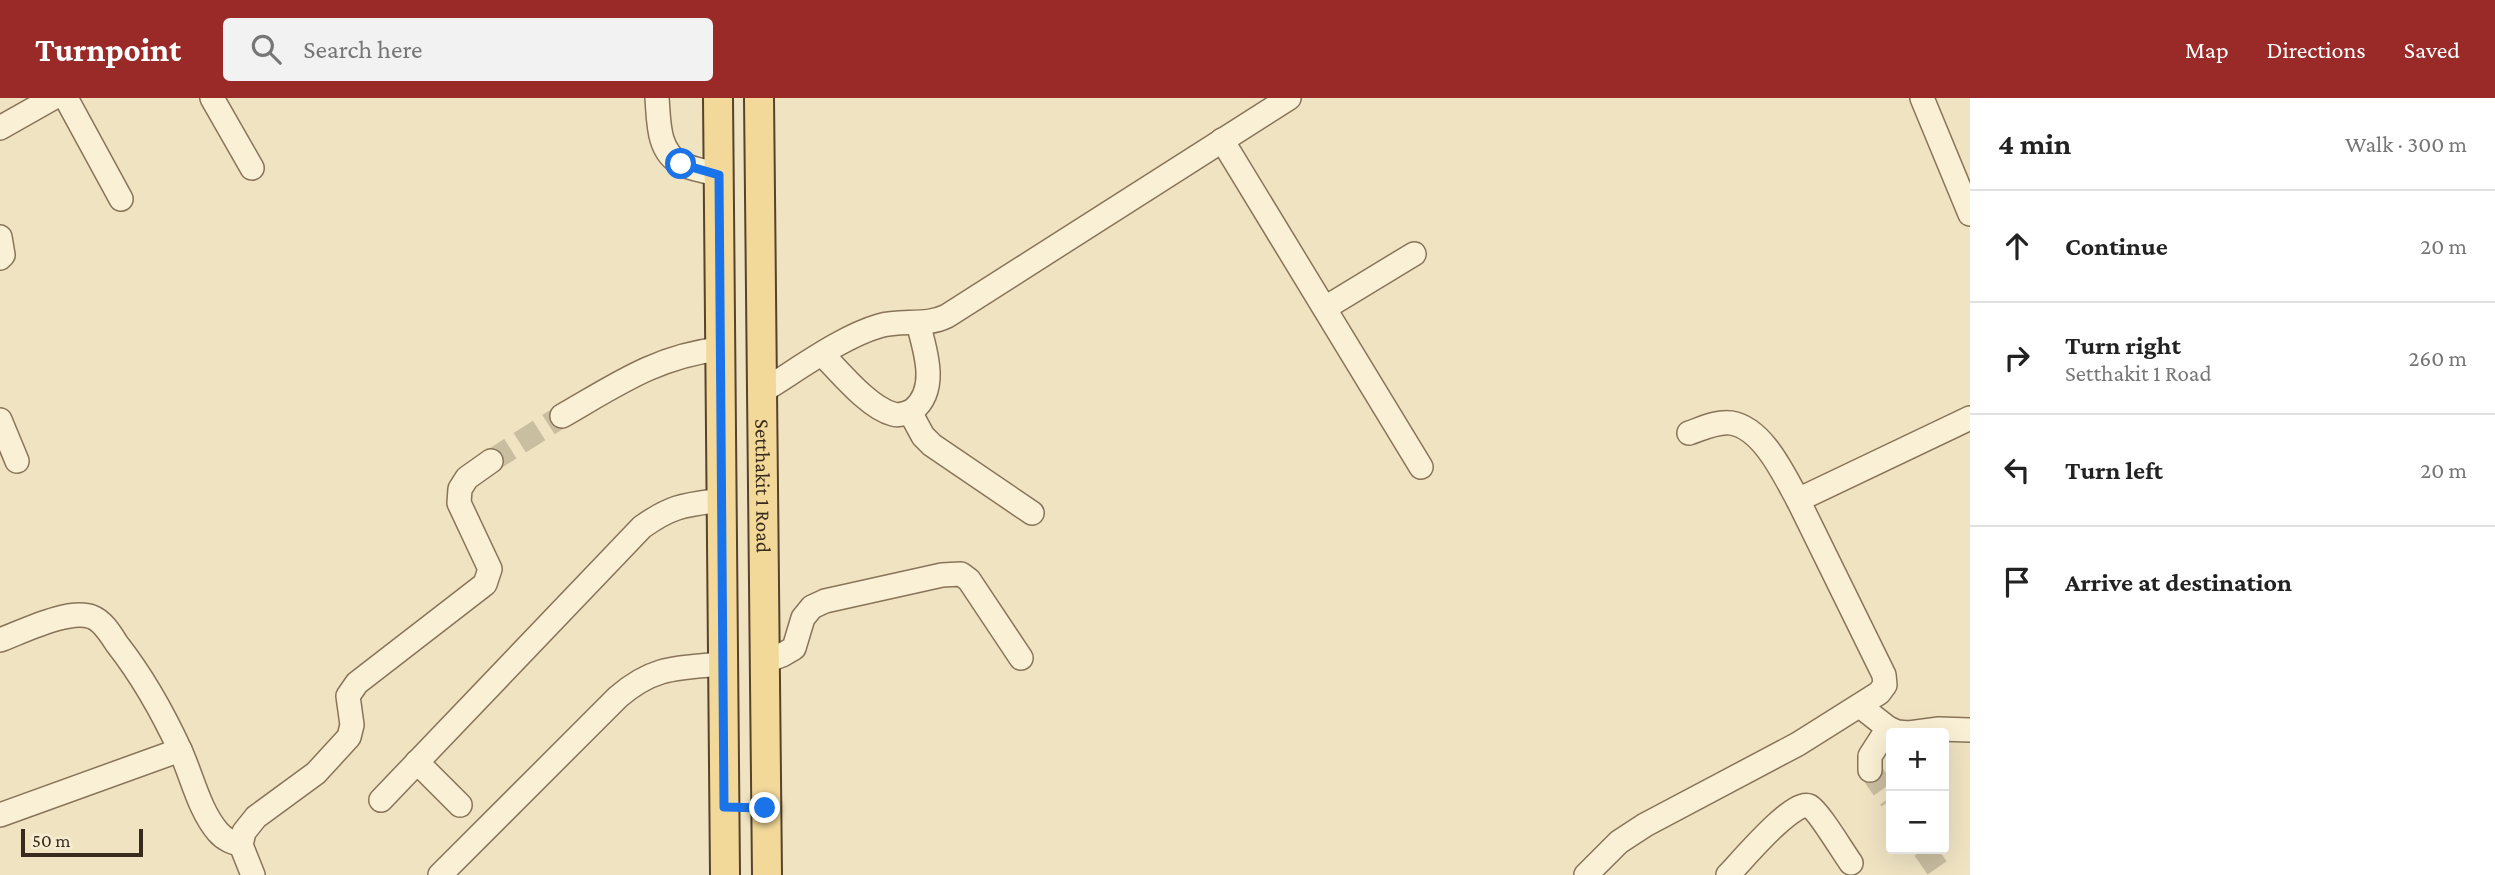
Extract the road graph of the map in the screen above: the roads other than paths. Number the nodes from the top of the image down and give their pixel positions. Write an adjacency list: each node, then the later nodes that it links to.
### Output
1 (53, 98): 9 (street)
2 (66, 98): 13 (street)
3 (212, 98): 11 (street)
4 (657, 98): 12 (street)
5 (718, 98): 12 (main road, Setthakit 1 Road)
6 (760, 98): 22 (main road, Setthakit 1 Road)
7 (1289, 98): 10 (street)
8 (1922, 98): 14 (street)
9 (0, 128)
10 (1222, 141): 18 (street); 19 (street)
11 (252, 168)
12 (719, 175): 20 (main road, Setthakit 1 Road)
13 (121, 199)
14 (1970, 214)
15 (0, 237): 17 (street)
16 (1414, 254): 18 (street)
17 (0, 258)
18 (1325, 308): 30 (street)
19 (918, 323): 21 (street); 23 (street)
20 (720, 349): 24 (street); 31 (main road, Setthakit 1 Road)
21 (823, 355): 22 (street); 23 (street)
22 (761, 393): 36 (main road, Setthakit 1 Road)
23 (910, 412): 33 (street)
24 (562, 416)
25 (1970, 418): 32 (street)
26 (0, 422): 28 (street)
27 (1689, 433): 32 (street)
28 (17, 461)
29 (491, 461): 51 (street)
30 (1422, 467)
31 (722, 500): 37 (main road, Setthakit 1 Road); 44 (street)
32 (1798, 500): 38 (street)
33 (1031, 513)
34 (0, 640): 43 (street)
35 (1021, 658): 36 (street)
36 (764, 662): 49 (main road, Setthakit 1 Road)
37 (723, 664): 48 (main road, Setthakit 1 Road); 54 (street)
38 (1860, 706): 39 (street); 57 (street)
39 (1888, 728)
40 (1949, 729): 41 (street)
41 (1970, 730)
42 (1886, 731): 45 (street)
43 (180, 750): 50 (street); 51 (street)
44 (417, 762): 46 (street); 47 (street)
45 (1870, 770)
46 (381, 800)
47 (460, 805)
48 (724, 807): 49 (main road); 55 (main road, Setthakit 1 Road)
49 (765, 808): 56 (main road, Setthakit 1 Road)
50 (0, 815)
51 (241, 845): 53 (street)
52 (1849, 871): 58 (street)
53 (253, 875)
54 (440, 875)
55 (725, 875)
56 (767, 875)
57 (1586, 875)
58 (1728, 875)

